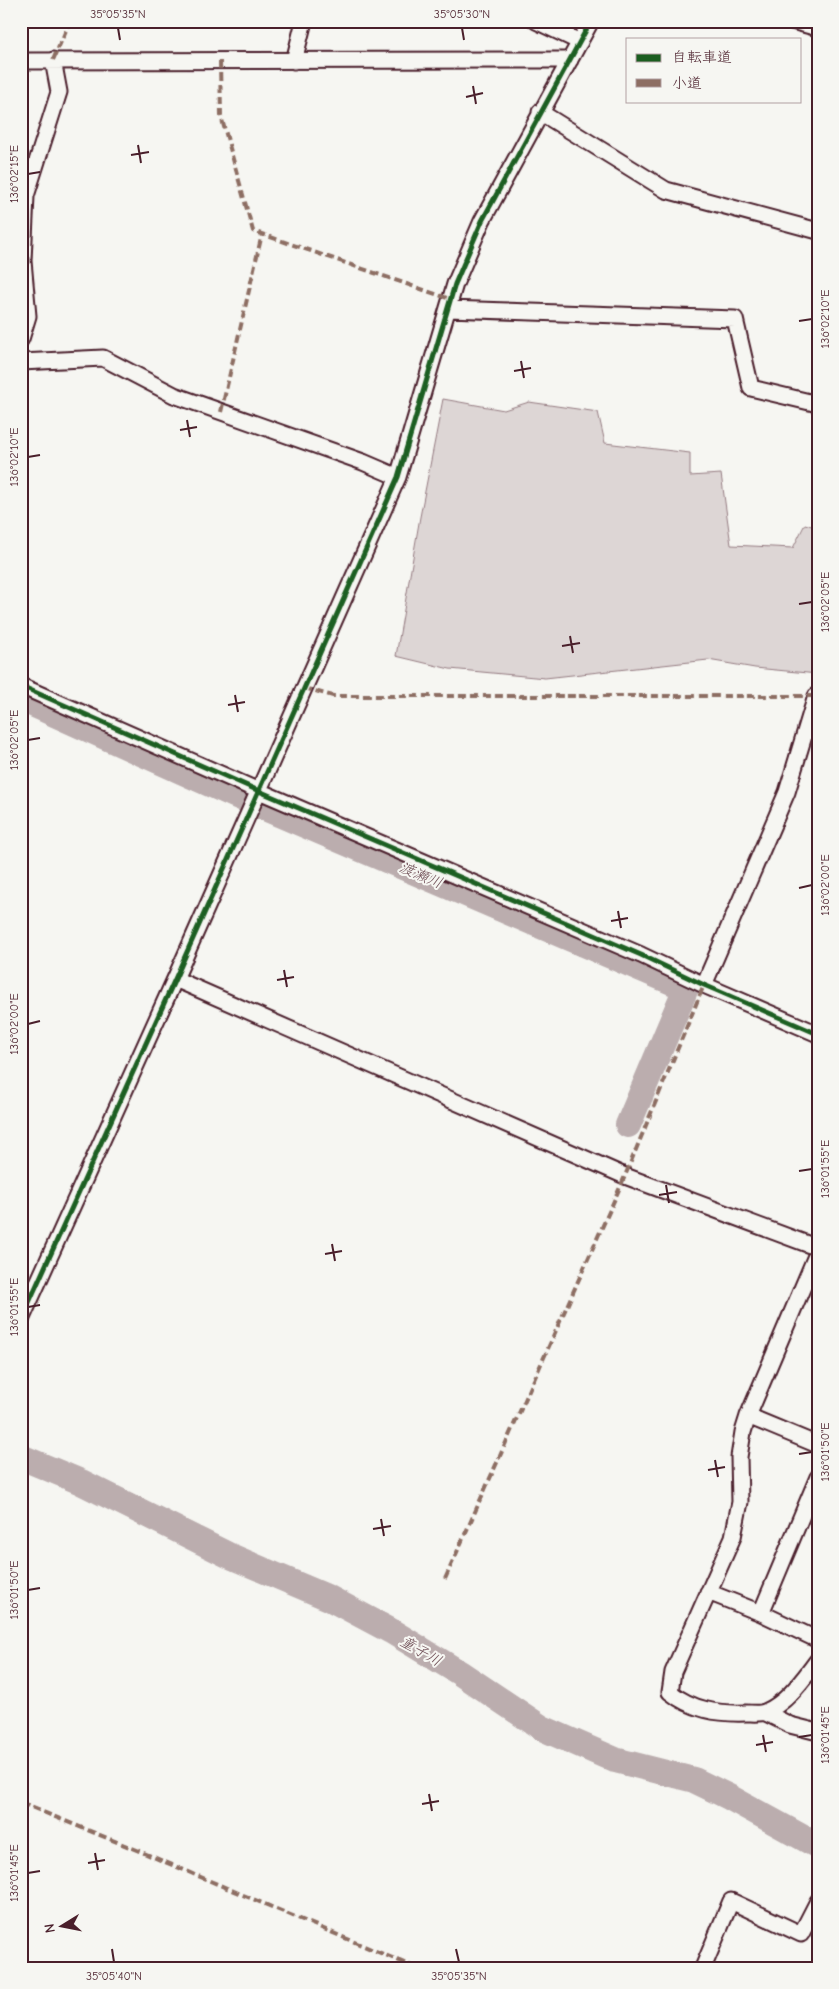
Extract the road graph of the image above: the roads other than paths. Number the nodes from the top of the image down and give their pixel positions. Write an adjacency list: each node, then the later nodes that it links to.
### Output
1 (304, 21): 10 (street)
2 (536, 21): 6 (street)
3 (591, 21): 6 (street)
4 (792, 21): 5 (street)
5 (818, 28)
6 (580, 42): 8 (street)
7 (53, 60): 9 (street); 10 (street); 12 (street)
8 (570, 60): 10 (street); 11 (street)
9 (21, 61)
10 (294, 61)
11 (540, 112): 13 (street); 14 (street)
12 (24, 197): 15 (street)
13 (818, 231)
14 (448, 308): 17 (street); 18 (street)
15 (21, 339)
16 (21, 362): 18 (street)
17 (818, 404)
18 (398, 477): 21 (street)
19 (21, 686): 21 (street)
20 (816, 696): 23 (street)
21 (258, 791): 22 (street); 23 (street)
22 (175, 979): 25 (street); 26 (street)
23 (704, 985): 24 (street)
24 (818, 1034)
25 (818, 1250): 27 (street)
26 (21, 1320)
27 (748, 1416): 28 (street); 30 (street)
28 (818, 1446)
29 (818, 1477): 31 (street)
30 (708, 1592): 31 (street); 34 (street)
31 (761, 1613): 32 (street)
32 (818, 1640)
33 (818, 1660): 34 (street)
34 (764, 1712): 35 (street)
35 (818, 1732)
36 (818, 1901): 37 (street)
37 (703, 1968)

